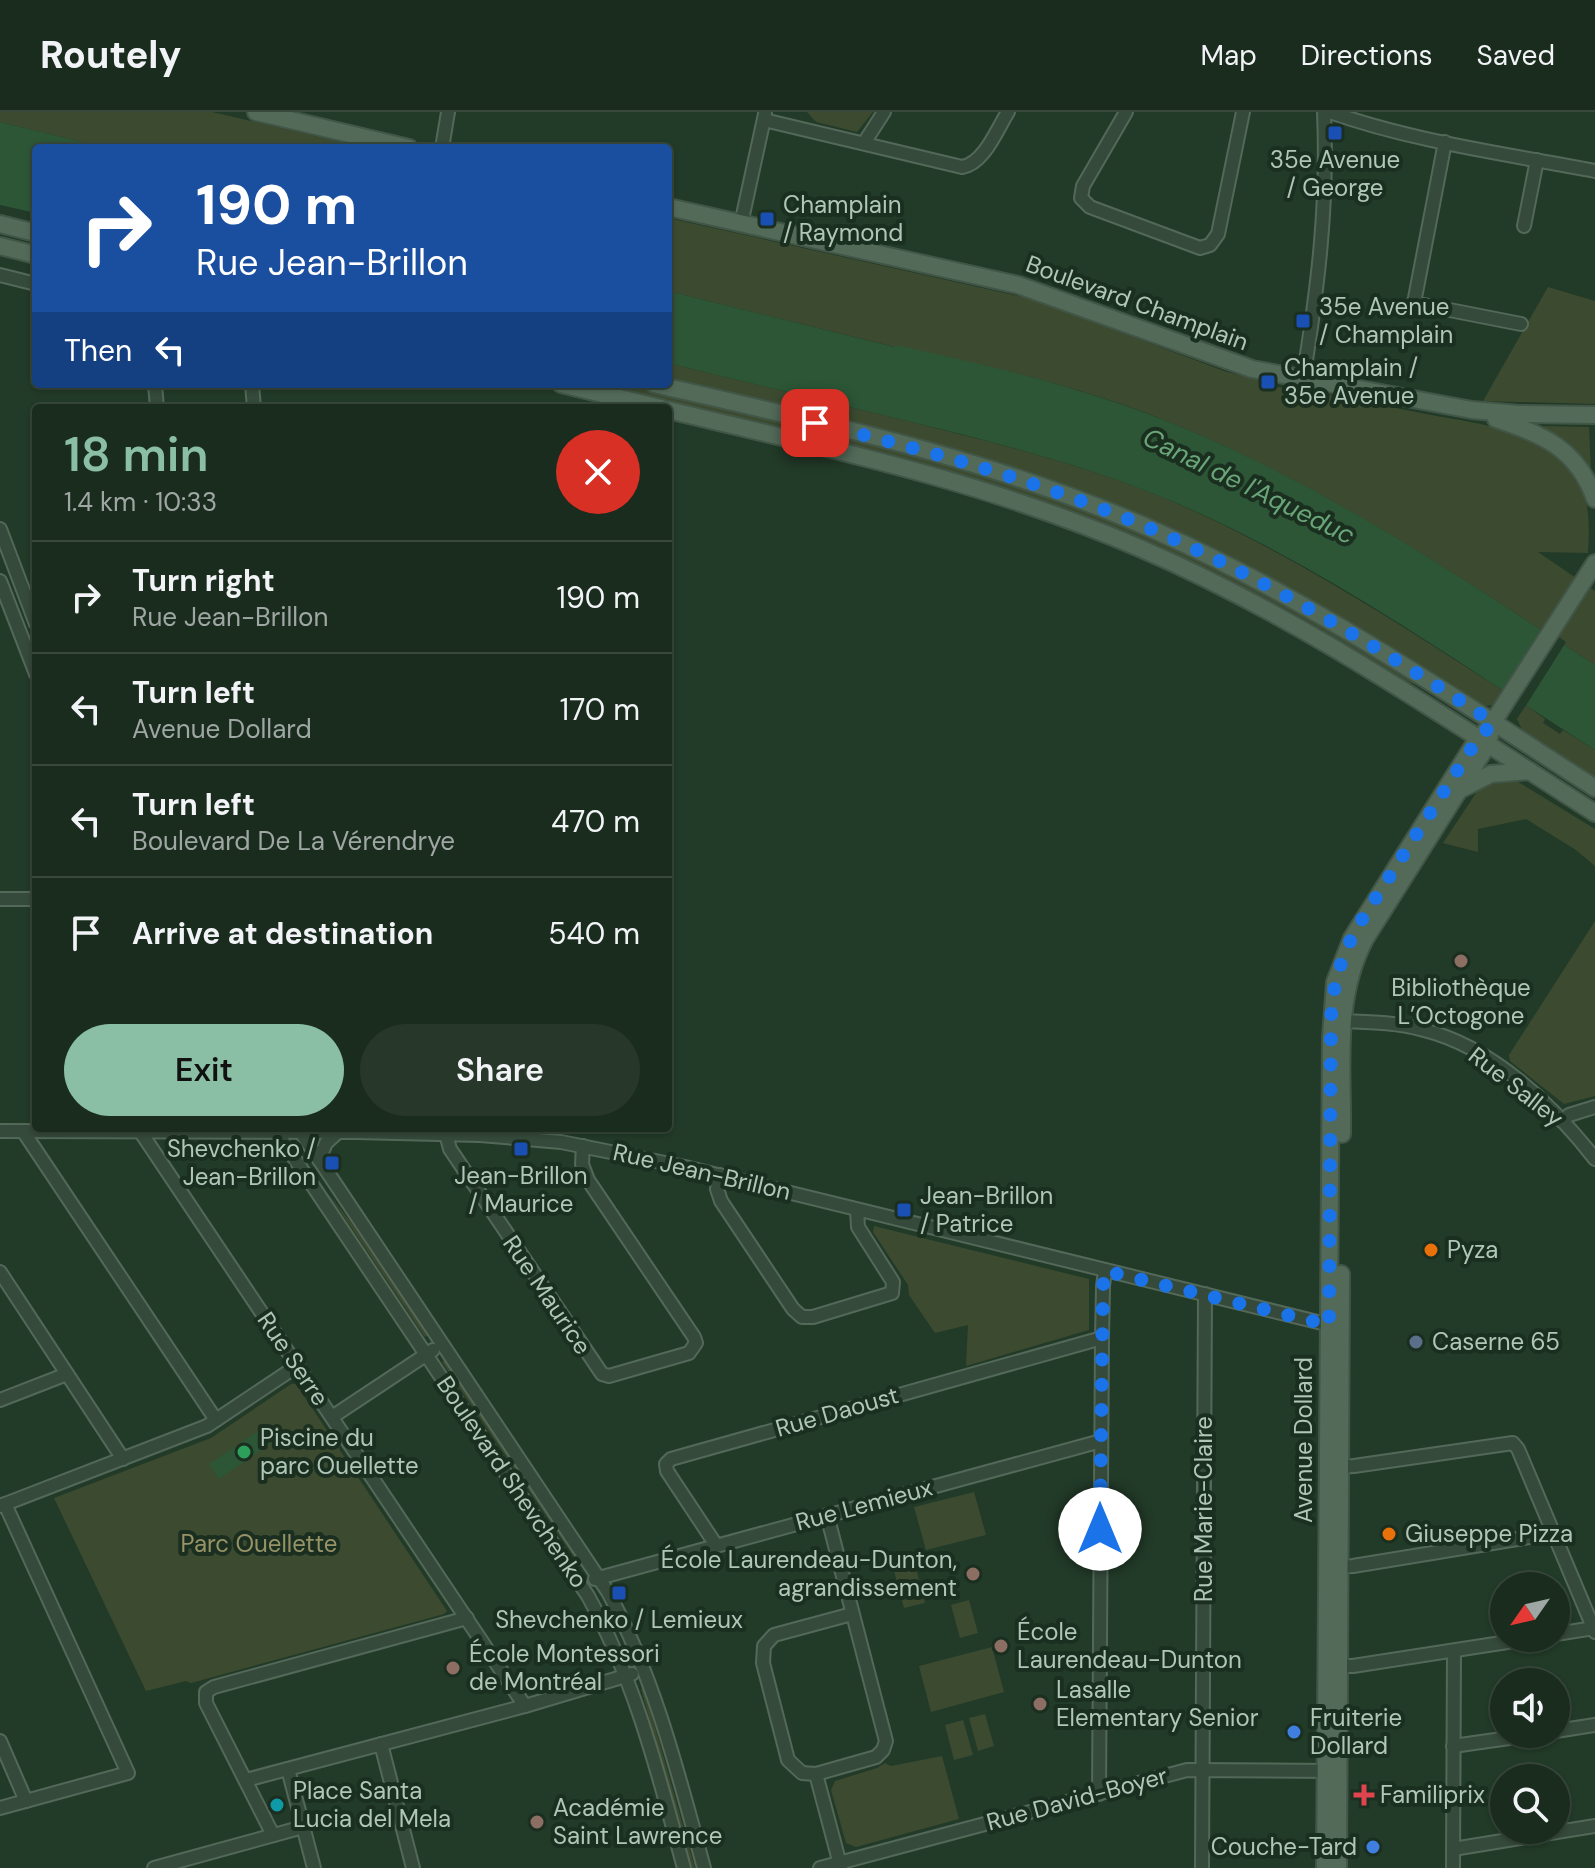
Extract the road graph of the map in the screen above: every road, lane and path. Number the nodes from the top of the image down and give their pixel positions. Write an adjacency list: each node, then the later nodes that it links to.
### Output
1 (256, 112): 12 (main road)
2 (448, 112): 13 (street)
3 (884, 112): 11 (street)
4 (1008, 112): 11 (street)
5 (1126, 112): 6 (street)
6 (1243, 112)
7 (1324, 112): 26 (street)
8 (1330, 112): 10 (street)
9 (764, 116): 11 (street); 18 (street)
10 (1445, 142): 14 (street); 25 (street)
11 (864, 143)
12 (392, 144)
13 (443, 144)
14 (1537, 160): 15 (street); 19 (street)
15 (1595, 171)
16 (672, 208): 18 (main road, Boulevard Champlain)
17 (0, 224): 20 (main road)
18 (741, 224): 26 (main road, Boulevard Champlain)
19 (1524, 226)
20 (32, 232)
21 (0, 246): 22 (main road)
22 (32, 254)
23 (0, 275): 24 (street)
24 (32, 283)
25 (1521, 324)
26 (1303, 379): 30 (main road, Boulevard Champlain)
27 (578, 388): 29 (main road)
28 (670, 388): 40 (main road)
29 (644, 404)
30 (1472, 410): 32 (main road, Boulevard Champlain); 33 (main road)
31 (672, 411): 41 (main road)
32 (1595, 415)
33 (1595, 499)
34 (0, 529): 38 (street)
35 (1595, 563): 40 (main road, Avenue Dollard)
36 (0, 581): 37 (street)
37 (4, 598): 38 (street); 39 (street)
38 (32, 604)
39 (32, 664)
40 (1493, 722): 41 (main road, Avenue Dollard); 43 (main road)
41 (1483, 741): 42 (main road); 44 (main road, Avenue Dollard); 48 (main road, Avenue Dollard)
42 (1530, 771): 44 (main road); 45 (main road)
43 (1595, 788)
44 (1459, 790): 48 (main road, Avenue Dollard)
45 (1595, 813)
46 (0, 899): 47 (street)
47 (32, 899)
48 (1337, 1021): 50 (street, Rue Salley); 69 (main road, Avenue Dollard)
49 (1595, 1107): 50 (street)
50 (1562, 1121): 61 (street, Rue Salley)
51 (0, 1131): 52 (street, Rue Jean-Brillon)
52 (23, 1131): 53 (street, Rue Jean-Brillon); 77 (street)
53 (32, 1131)
54 (141, 1132): 73 (street, Rue Serre)
55 (276, 1132): 72 (street, Boulevard Shevchenko)
56 (300, 1132): 62 (street, Boulevard Shevchenko)
57 (338, 1132): 58 (street, Rue Jean-Brillon); 62 (street)
58 (446, 1134): 59 (street, Rue Jean-Brillon); 60 (street, Rue Maurice)
59 (542, 1134): 60 (street, Rue Jean-Brillon)
60 (583, 1146): 63 (street, Rue Jean-Brillon)
61 (1595, 1159)
62 (319, 1160): 71 (street, Boulevard Shevchenko)
63 (720, 1175): 64 (street, Rue Jean-Brillon); 64 (street)
64 (857, 1210): 65 (street, Rue Jean-Brillon)
65 (1105, 1271): 68 (street, Rue Jean-Brillon); 70 (street)
66 (0, 1272): 67 (street)
67 (6, 1292): 74 (street)
68 (1205, 1294): 69 (street, Rue Jean-Brillon); 104 (street, Rue Marie-Claire)
69 (1335, 1326): 80 (main road, Avenue Dollard)
70 (1102, 1338): 78 (street); 84 (street, Rue Daoust)
71 (442, 1343): 72 (street); 86 (street, Boulevard Shevchenko)
72 (427, 1354): 76 (street); 87 (street, Boulevard Shevchenko)
73 (297, 1366): 76 (street, Rue Serre); 77 (street)
74 (67, 1374): 75 (street); 79 (street)
75 (0, 1400)
76 (332, 1417): 89 (street, Rue Serre)
77 (216, 1420): 79 (street)
78 (1101, 1441): 82 (street, Rue Lemieux); 109 (street)
79 (123, 1459): 81 (street)
80 (1334, 1467): 83 (street); 85 (main road, Avenue Dollard)
81 (2, 1505): 110 (street)
82 (827, 1515): 84 (street, Rue Lemieux); 88 (street)
83 (1554, 1533): 85 (street); 90 (street)
84 (716, 1545): 86 (street, Rue Lemieux)
85 (1333, 1567): 94 (main road, Avenue Dollard)
86 (599, 1577): 87 (street, Rue Lemieux); 95 (street, Boulevard Shevchenko)
87 (582, 1585): 96 (street, Boulevard Shevchenko)
88 (852, 1614): 107 (street); 107 (street)
89 (467, 1618): 97 (street, Rue Serre); 108 (street)
90 (1594, 1630): 91 (street)
91 (1570, 1633)
92 (1490, 1645): 93 (street)
93 (1454, 1651): 94 (street); 103 (street)
94 (1333, 1666): 106 (main road, Avenue Dollard)
95 (646, 1669): 96 (street); 121 (street, Boulevard Shevchenko)
96 (628, 1676): 97 (street); 120 (street, Boulevard Shevchenko)
97 (525, 1706): 102 (street)
98 (1595, 1725): 99 (street)
99 (1570, 1729)
100 (0, 1741): 110 (street)
101 (1490, 1741): 103 (street)
102 (381, 1744): 105 (street); 119 (street)
103 (1453, 1746): 115 (street)
104 (1202, 1768): 106 (street, Rue David-Boyer); 109 (street, Rue David-Boyer); 123 (street, Rue Marie-Claire)
105 (288, 1769): 108 (street); 113 (street)
106 (1332, 1771): 124 (main road, Avenue Dollard); 125 (main road, Avenue Dollard)
107 (816, 1774): 116 (street)
108 (246, 1780): 114 (street)
109 (1099, 1794): 116 (street, Rue David-Boyer)
110 (26, 1801): 111 (street)
111 (0, 1808)
112 (1595, 1826): 115 (street)
113 (303, 1827): 114 (street); 118 (street)
114 (273, 1835): 117 (street)
115 (1453, 1849): 126 (street)
116 (840, 1865): 122 (street, Rue David-Boyer)
117 (154, 1868)
118 (314, 1868)
119 (413, 1868)
120 (684, 1868)
121 (704, 1868)
122 (820, 1868)
123 (1202, 1868)
124 (1325, 1868)
125 (1338, 1868)
126 (1453, 1868)

